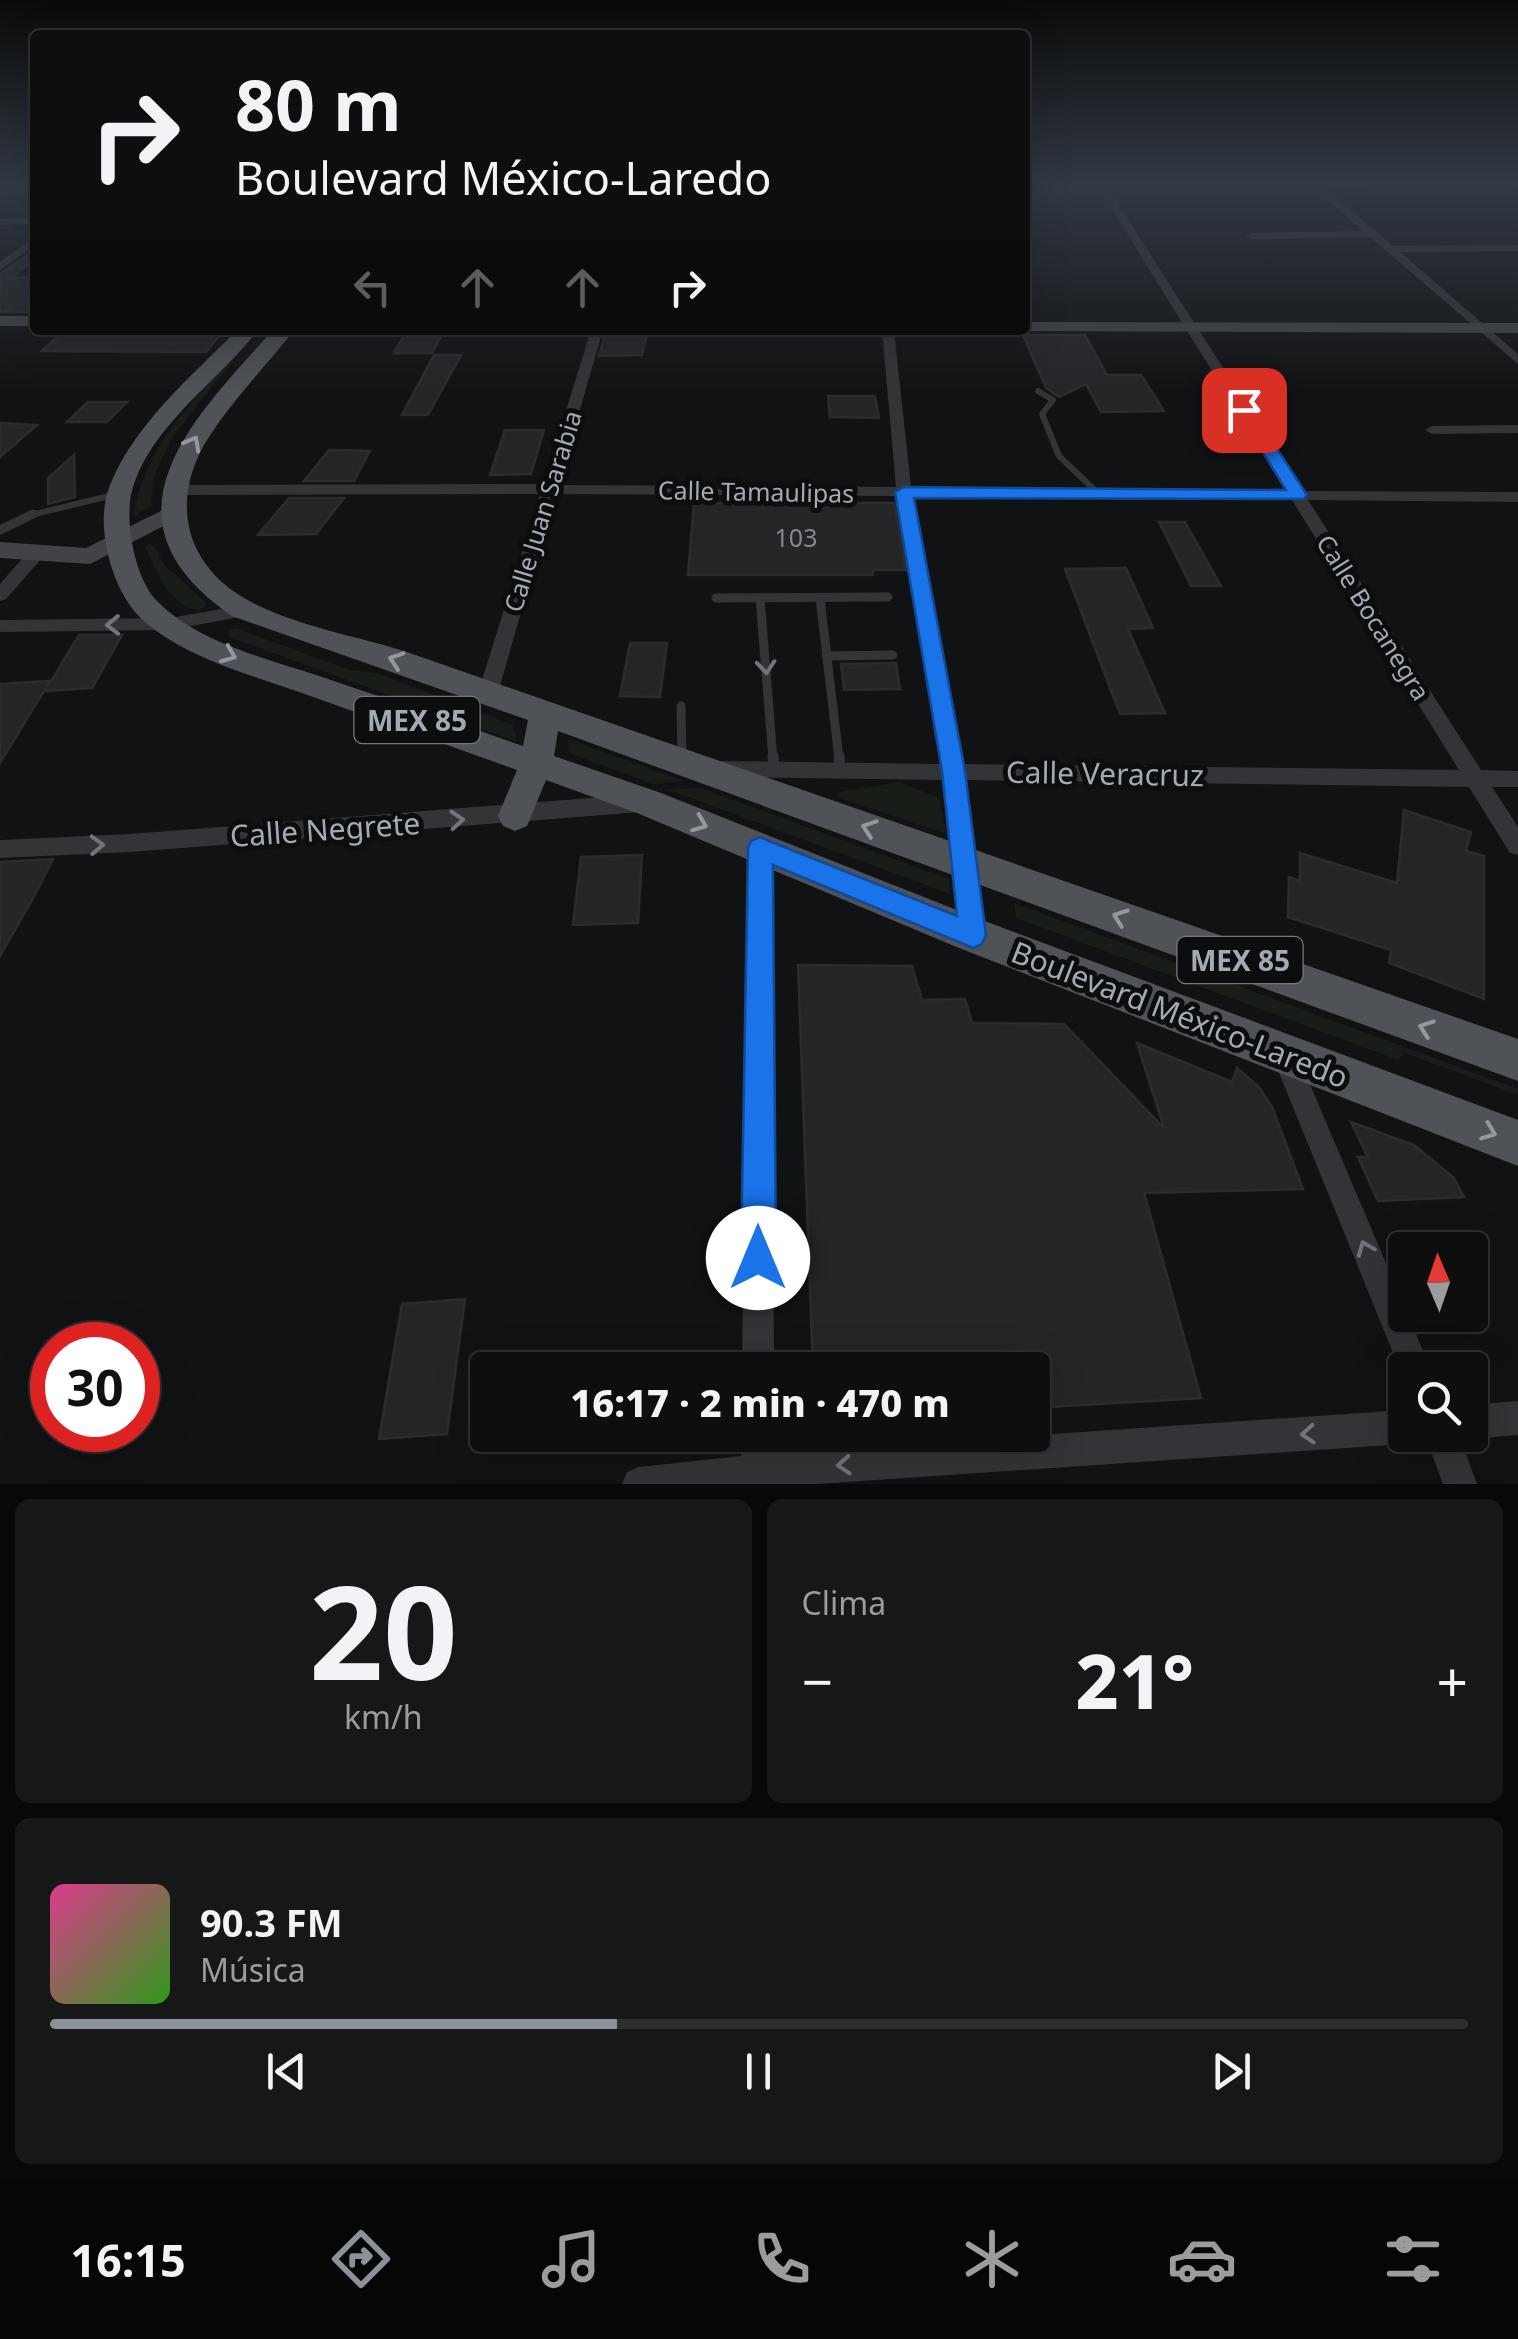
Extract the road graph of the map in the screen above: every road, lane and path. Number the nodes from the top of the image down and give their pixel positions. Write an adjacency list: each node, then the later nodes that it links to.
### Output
1 (1146, 255): 5 (street, Calle Bocanegra)
2 (1401, 255): 7 (street)
3 (0, 321): 4 (street)
4 (30, 321)
5 (1190, 325): 6 (street); 7 (street); 20 (street, Calle Bocanegra)
6 (1030, 327)
7 (1481, 328): 8 (street); 13 (street)
8 (1518, 328)
9 (244, 335): 19 (main road)
10 (280, 335): 23 (main road, one-way to 10)
11 (595, 335): 17 (street, Calle Juan Sarabia)
12 (888, 335): 18 (street)
13 (1518, 360)
14 (1038, 391): 21 (lane)
15 (1518, 429): 16 (street)
16 (1432, 430)
17 (548, 488): 18 (street, Calle Tamaulipas); 23 (street, Calle Tamaulipas); 38 (street, Calle Juan Sarabia)
18 (904, 492): 21 (street, Calle Tamaulipas); 45 (street)
19 (118, 494): 24 (lane); 25 (main road, Boulevard México-Laredo / MEX 85)
20 (1298, 495): 21 (street, Calle Tamaulipas); 22 (street, Calle Tamaulipas); 46 (street, Calle Bocanegra)
21 (1101, 496)
22 (1518, 497)
23 (173, 501): 25 (street); 33 (main road, MEX 85)
24 (0, 530)
25 (121, 542): 27 (street); 34 (main road, Boulevard México-Laredo / MEX 85)
26 (0, 550): 27 (street)
27 (36, 554): 28 (street)
28 (0, 594)
29 (888, 597): 32 (lane)
30 (716, 598): 31 (lane)
31 (760, 598): 32 (lane); 44 (lane, one-way to 44)
32 (820, 598): 37 (lane)
33 (244, 611): 34 (street); 38 (main road, MEX 85, one-way to 33)
34 (170, 624): 35 (street, one-way to 35); 41 (main road, Boulevard México-Laredo / MEX 85, one-way to 41)
35 (0, 626)
36 (894, 654): 37 (lane)
37 (826, 656): 43 (lane)
38 (488, 692): 40 (main road, MEX 85)
39 (681, 706): 42 (lane)
40 (544, 716): 41 (main road); 42 (main road, MEX 85)
41 (536, 763): 48 (main road, Boulevard México-Laredo / MEX 85); 49 (main road)
42 (687, 766): 44 (street, Calle Veracruz); 53 (main road, MEX 85, one-way to 42)
43 (840, 769): 44 (street, Calle Veracruz); 45 (street, Calle Veracruz)
44 (774, 770)
45 (954, 771): 46 (street, Calle Veracruz); 53 (street)
46 (1474, 778): 47 (street, Calle Veracruz); 50 (street, Calle Bocanegra)
47 (1518, 779)
48 (649, 803): 49 (street, Calle Negrete); 51 (main road, Boulevard México-Laredo / MEX 85, one-way to 51)
49 (514, 816): 52 (street, Calle Negrete, one-way to 49)
50 (1518, 846)
51 (760, 848): 54 (main road, Boulevard México-Laredo / MEX 85); 58 (street)
52 (0, 849)
53 (962, 860): 54 (street); 56 (main road, MEX 85, one-way to 53)
54 (973, 935): 55 (main road, Boulevard México-Laredo / MEX 85)
55 (1285, 1054): 57 (main road, Boulevard México-Laredo / MEX 85, one-way to 57); 59 (street, one-way to 55)
56 (1518, 1060)
57 (1518, 1143)
58 (758, 1352)
59 (1408, 1352)
60 (1518, 1418): 61 (street)
61 (1488, 1420)
62 (1388, 1428): 65 (street, one-way to 65)
63 (758, 1452): 65 (street)
64 (1448, 1452): 67 (street)
65 (758, 1478): 66 (street)
66 (638, 1484)
67 (1460, 1484)

